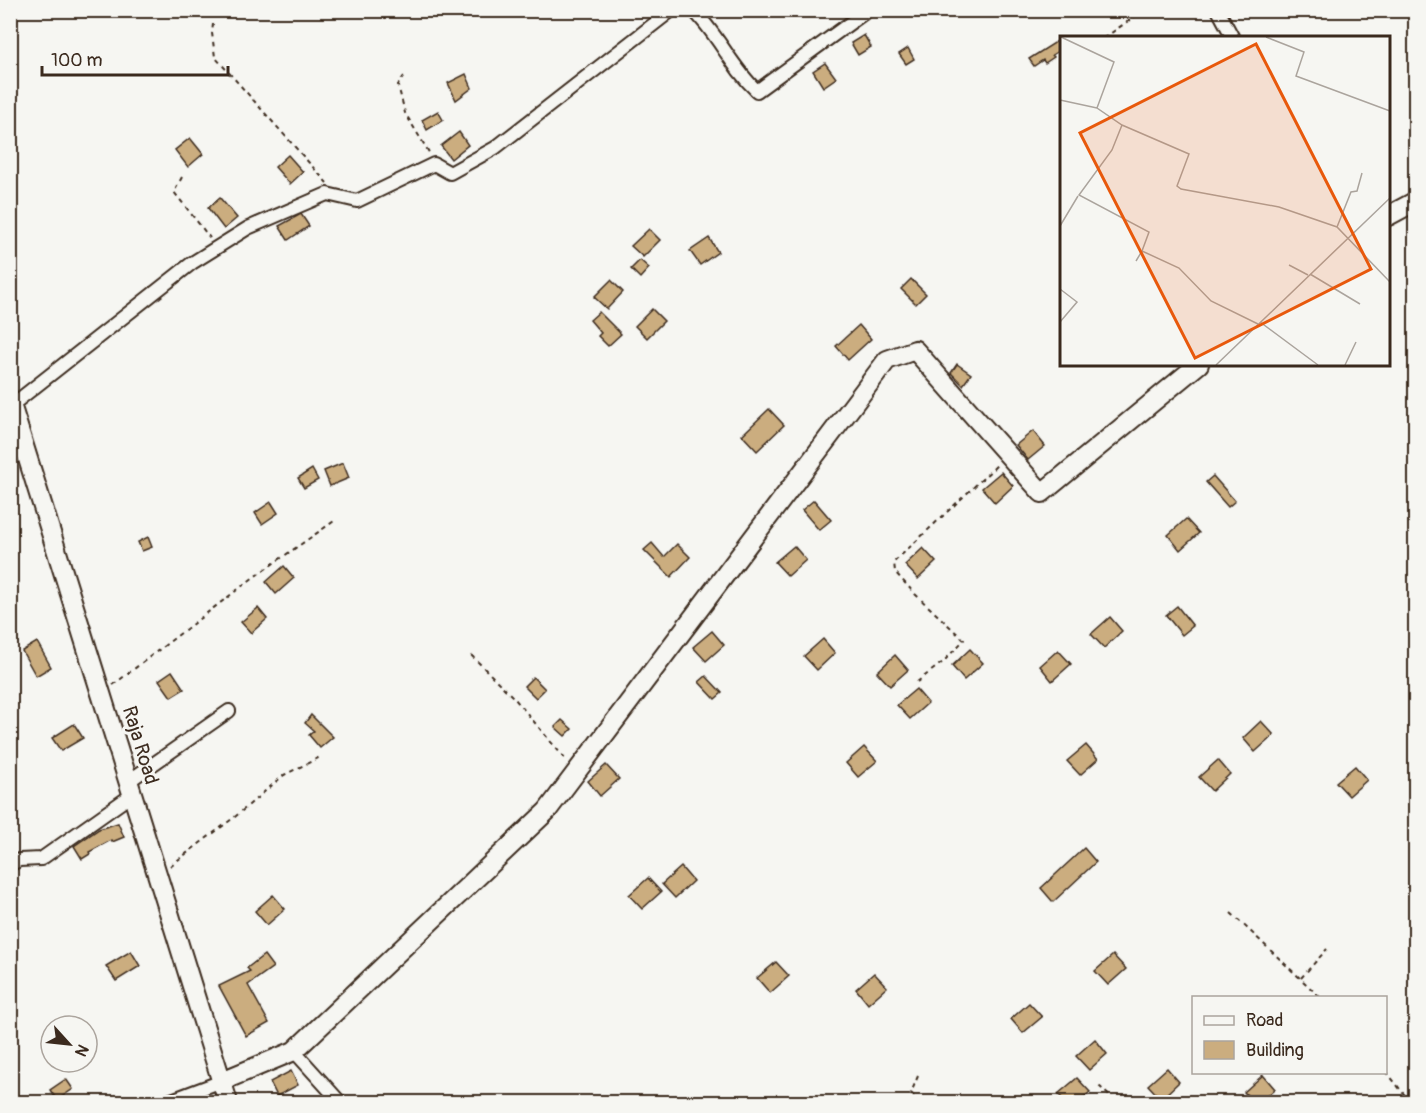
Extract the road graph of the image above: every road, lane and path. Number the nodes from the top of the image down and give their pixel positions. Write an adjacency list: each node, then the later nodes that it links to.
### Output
1 (672, 10): 10 (street)
2 (693, 10): 3 (street)
3 (868, 10)
4 (1144, 10): 7 (path)
5 (1218, 10): 8 (street)
6 (213, 24): 12 (path)
7 (1107, 36)
8 (1232, 36)
9 (404, 76): 10 (path)
10 (434, 165): 12 (street)
11 (182, 177): 15 (path)
12 (335, 196): 15 (street)
13 (1416, 201): 14 (street)
14 (1390, 215)
15 (217, 248): 17 (street)
16 (1197, 366): 18 (street)
17 (12, 411): 22 (street, Raja Road)
18 (1008, 455): 21 (path); 25 (street)
19 (337, 519): 22 (path)
20 (471, 655): 25 (path)
21 (917, 682)
22 (102, 694): 26 (street, Raja Road)
23 (229, 711): 26 (street)
24 (320, 757): 28 (path)
25 (578, 769): 33 (street)
26 (131, 787): 27 (street); 28 (street, Raja Road)
27 (10, 865)
28 (158, 874): 36 (street, Raja Road)
29 (1231, 913): 31 (path)
30 (1326, 949): 31 (path)
31 (1301, 978): 32 (path)
32 (1319, 996)
33 (294, 1051): 36 (street); 40 (street)
34 (1387, 1072): 43 (path)
35 (918, 1076): 41 (path)
36 (222, 1081): 38 (street); 39 (street, Raja Road)
37 (1099, 1086): 42 (path)
38 (166, 1102)
39 (228, 1102)
40 (340, 1102)
41 (919, 1102)
42 (1116, 1102)
43 (1410, 1102)

